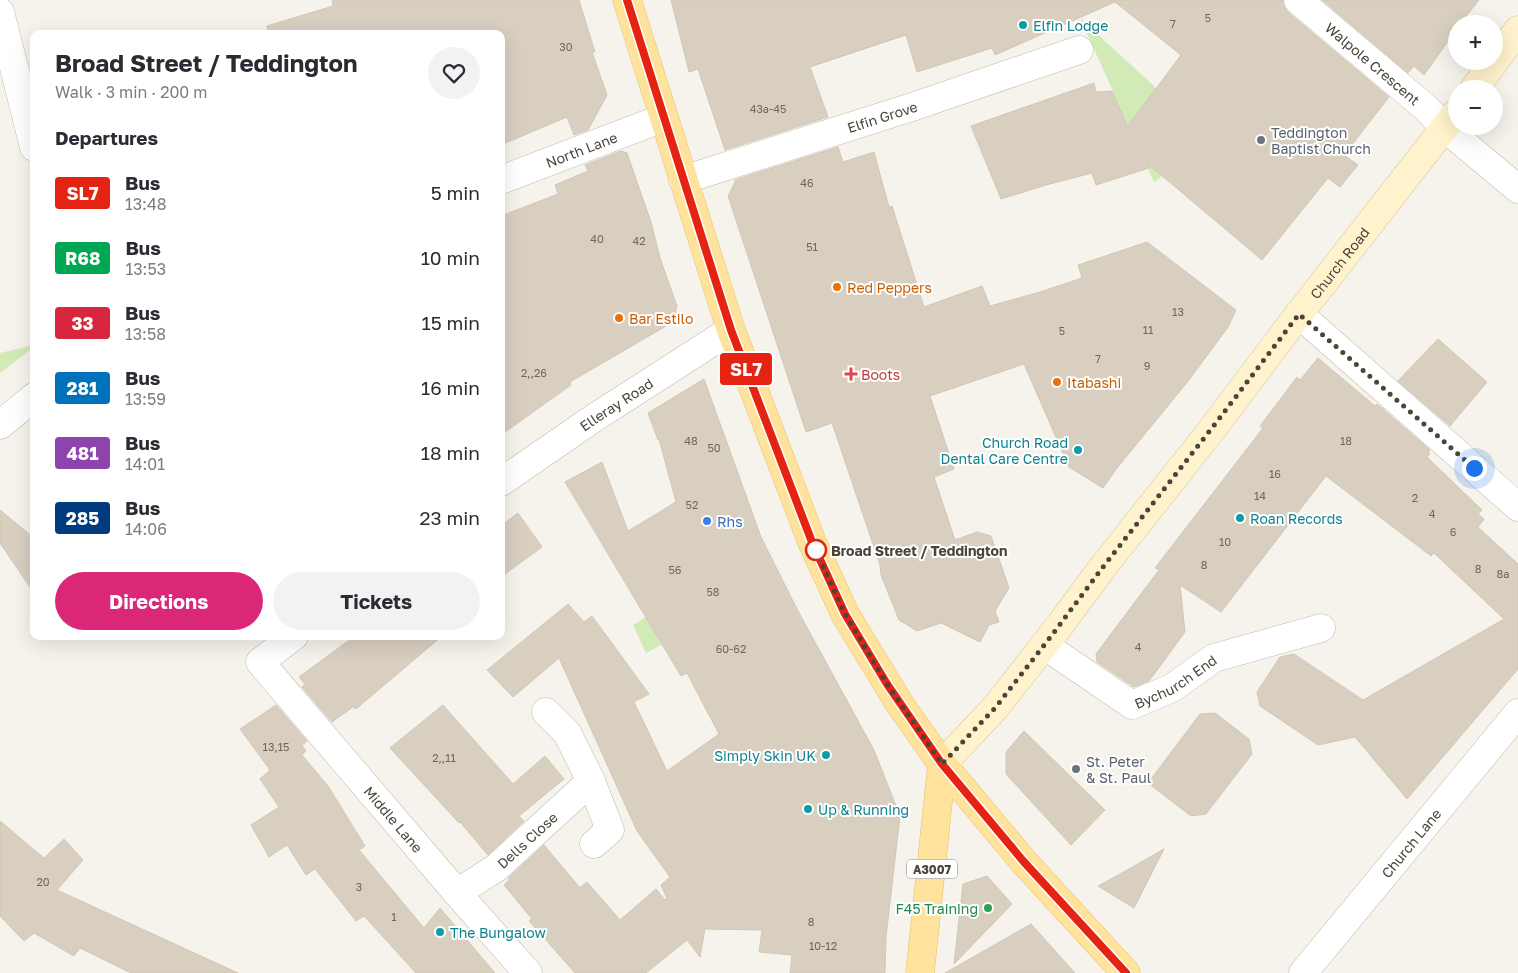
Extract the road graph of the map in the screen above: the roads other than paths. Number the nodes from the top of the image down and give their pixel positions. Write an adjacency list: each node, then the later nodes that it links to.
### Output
1 (627, 0): 7 (main road)
2 (1298, 0): 8 (street, Walpole Crescent)
3 (0, 12): 10 (street)
4 (1518, 30): 6 (main road)
5 (1079, 50): 13 (street, Elfin Grove)
6 (1481, 80)
7 (663, 118): 12 (street, North Lane); 13 (main road)
8 (1448, 119)
9 (1448, 124): 15 (main road, Church Road)
10 (30, 131)
11 (1466, 135): 14 (street, Walpole Crescent)
12 (505, 178)
13 (683, 180): 16 (main road)
14 (1518, 189)
15 (1299, 314): 20 (street); 23 (main road, Church Road)
16 (731, 330): 19 (street, Elleray Road); 26 (main road)
17 (30, 400): 18 (street)
18 (0, 425)
19 (505, 479)
20 (1518, 507)
21 (1321, 628): 23 (street, Bychurch End)
22 (289, 640): 29 (street, Middle Lane)
23 (1044, 645): 26 (main road, Church Road)
24 (546, 712): 27 (street)
25 (1518, 713): 33 (street, Church Lane)
26 (942, 764): 31 (main road, A3007); 32 (main road)
27 (592, 781): 28 (street); 29 (street, Dells Close)
28 (594, 844)
29 (457, 893): 30 (street, Middle Lane)
30 (528, 973)
31 (920, 973)
32 (1126, 973)
33 (1302, 973)

